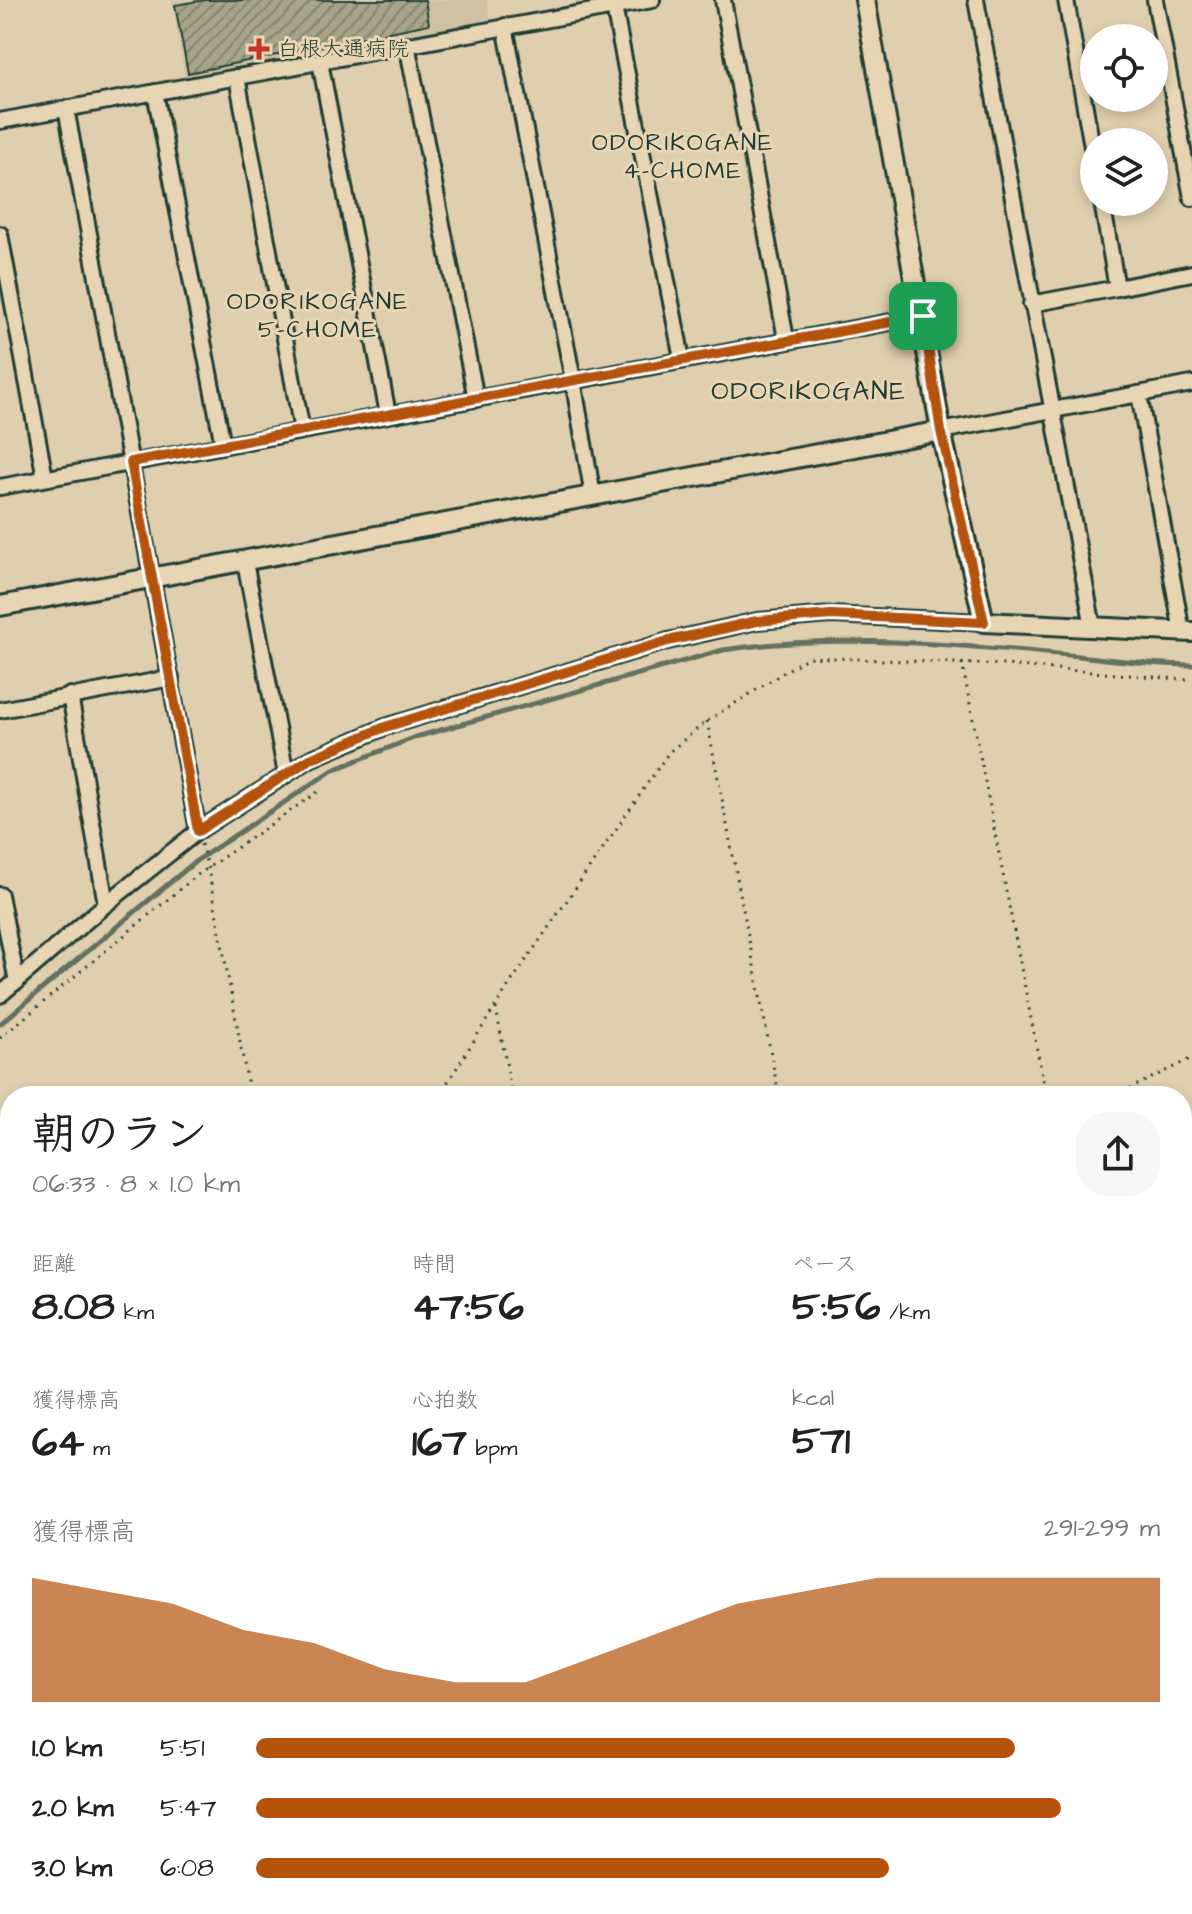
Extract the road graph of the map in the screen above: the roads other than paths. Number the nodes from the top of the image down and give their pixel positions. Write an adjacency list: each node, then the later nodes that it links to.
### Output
1 (652, 0): 7 (street)
2 (723, 0): 23 (street)
3 (865, 0): 22 (street)
4 (976, 0): 21 (street)
5 (1066, 0): 15 (street)
6 (1155, 0): 16 (street)
7 (614, 7): 8 (street); 24 (street)
8 (505, 26): 9 (street); 25 (street)
9 (407, 44): 10 (street); 28 (street)
10 (320, 62): 11 (street); 30 (street)
11 (237, 77): 12 (street); 31 (street)
12 (155, 92): 13 (street); 33 (street)
13 (66, 108): 14 (street); 34 (street)
14 (0, 121)
15 (1089, 128)
16 (1192, 198)
17 (1104, 216): 20 (street)
18 (0, 234): 35 (street)
19 (1192, 273): 20 (street)
20 (1117, 288): 21 (street)
21 (1031, 304): 29 (street)
22 (923, 316): 23 (street); 32 (street)
23 (786, 339): 24 (street)
24 (682, 359): 25 (street)
25 (573, 380): 28 (street); 37 (street)
26 (1192, 384): 27 (street)
27 (1139, 394): 29 (street); 43 (street)
28 (476, 399): 30 (street)
29 (1052, 412): 32 (street); 42 (street)
30 (388, 414): 31 (street)
31 (302, 431): 33 (street)
32 (941, 431): 37 (street); 41 (street)
33 (223, 445): 34 (street)
34 (131, 462): 35 (street); 39 (street)
35 (45, 478): 36 (street)
36 (0, 487)
37 (593, 496): 38 (street)
38 (245, 562): 39 (street); 47 (street)
39 (152, 577): 40 (street); 44 (street)
40 (0, 606)
41 (984, 622): 42 (street); 47 (street)
42 (1093, 627): 43 (street)
43 (1187, 632)
44 (171, 678): 45 (street); 48 (street)
45 (70, 695): 46 (street); 50 (street)
46 (0, 710)
47 (286, 774): 48 (street)
48 (198, 831): 50 (street)
49 (0, 895): 51 (street)
50 (106, 904): 51 (street)
51 (17, 982): 52 (street)
52 (0, 995)

